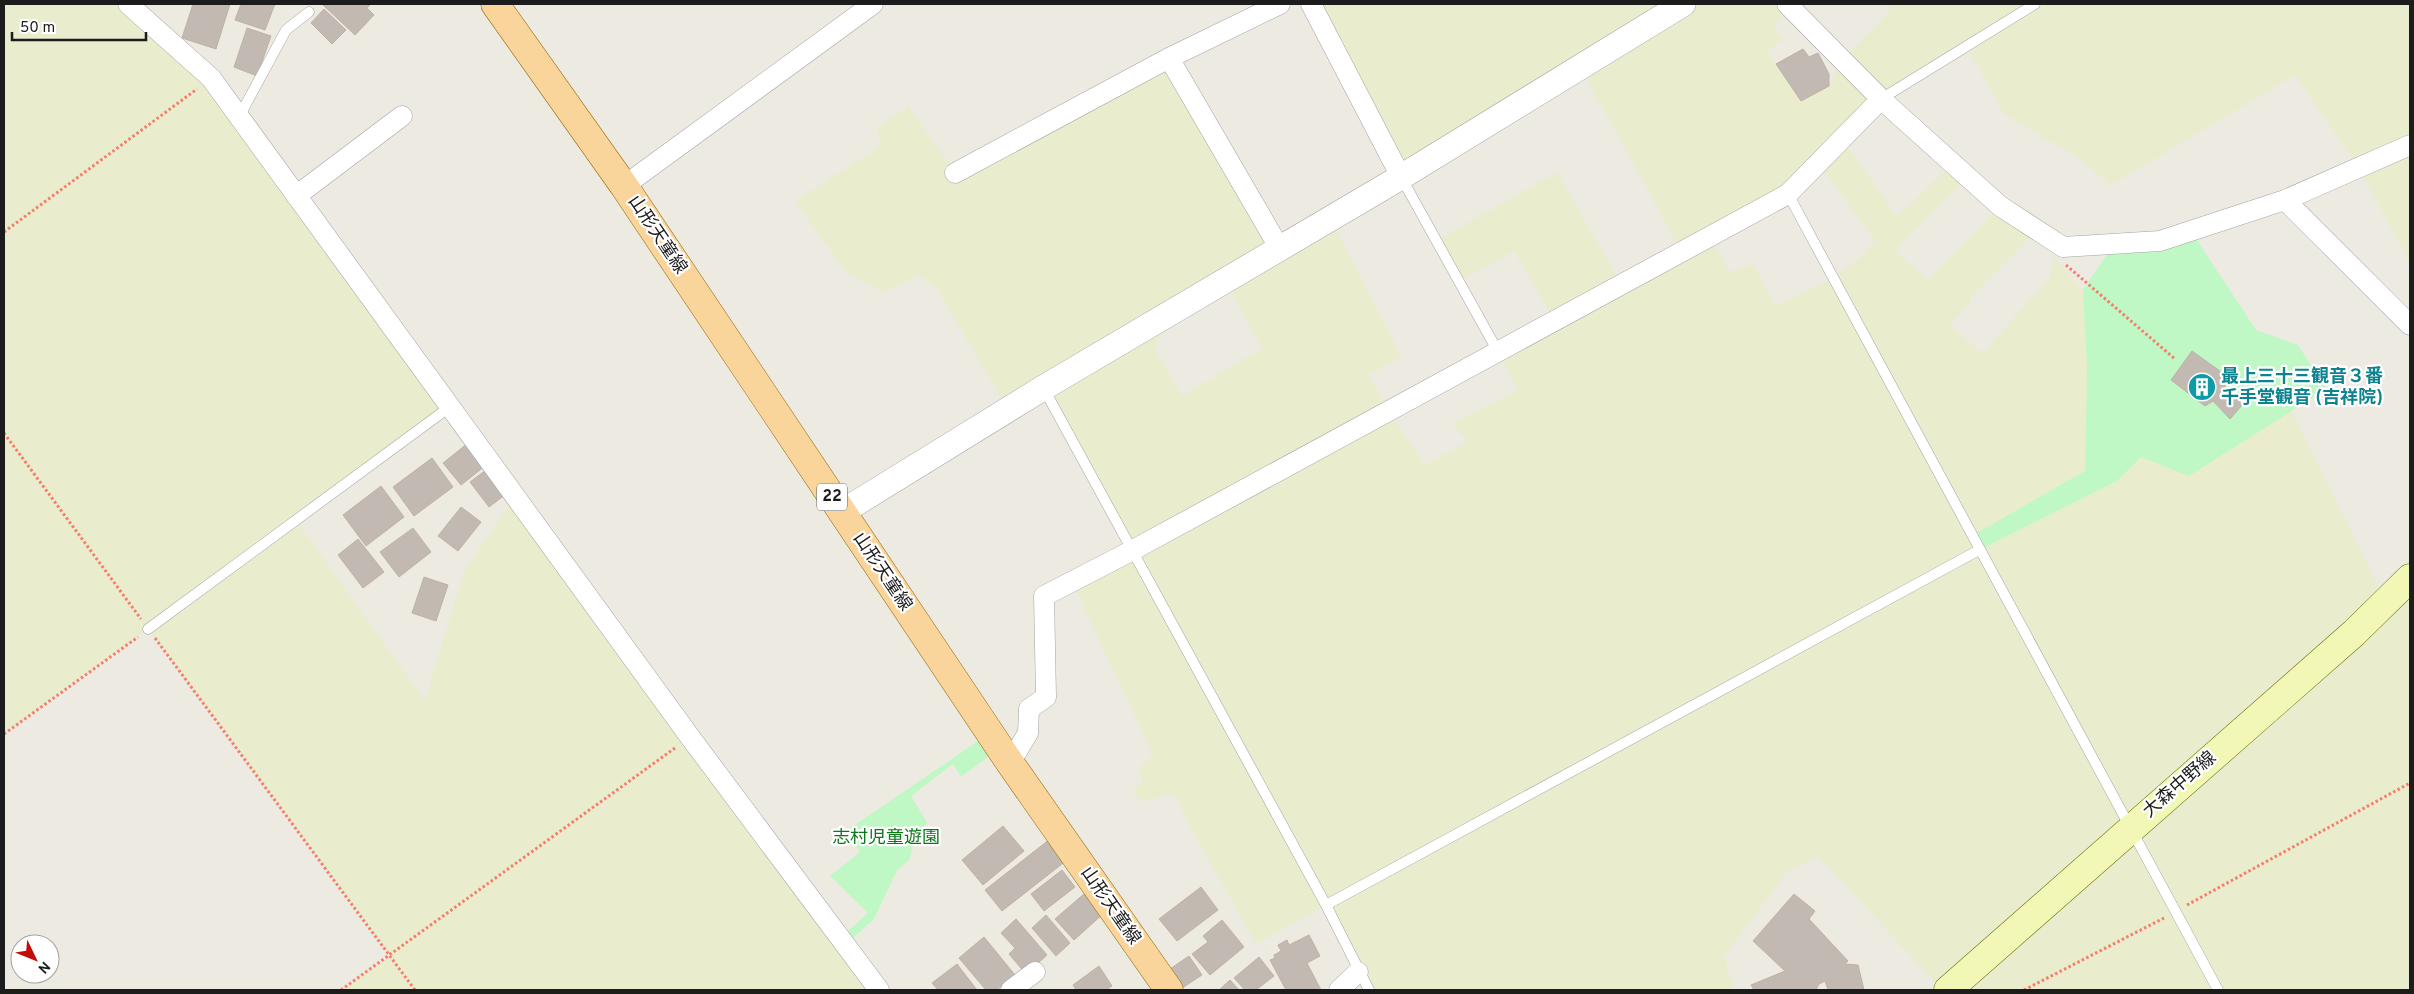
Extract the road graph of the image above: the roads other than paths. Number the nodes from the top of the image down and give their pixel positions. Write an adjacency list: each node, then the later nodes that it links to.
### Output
1 (128, 4): 13 (street)
2 (495, 4): 17 (main road, 山形天童線 / 22)
3 (873, 4): 17 (street)
4 (1280, 4): 10 (street)
5 (1311, 4): 16 (street)
6 (1682, 4): 16 (street)
7 (1787, 4): 11 (street)
8 (2035, 4): 11 (lane)
9 (309, 12): 13 (lane)
10 (1169, 58): 15 (street); 21 (street)
11 (1881, 99): 18 (street); 20 (street)
12 (402, 116): 19 (street)
13 (239, 117): 19 (street)
14 (2410, 146): 20 (street)
15 (956, 173)
16 (1401, 178): 21 (street); 23 (lane)
17 (624, 186): 26 (main road, 山形天童線 / 22)
18 (1788, 194): 23 (street); 28 (lane)
19 (296, 196): 25 (street)
20 (2284, 200): 22 (street)
21 (1280, 249): 24 (street)
22 (2410, 325)
23 (1497, 350): 27 (street)
24 (1043, 388): 26 (street); 27 (lane)
25 (451, 406): 30 (lane); 36 (street)
26 (842, 512): 31 (main road, 山形天童線 / 22)
27 (1133, 550): 31 (street); 33 (lane)
28 (1979, 550): 32 (lane); 33 (lane)
29 (2410, 578): 32 (main road, 大森中野線)
30 (148, 629)
31 (1010, 763): 38 (main road, 山形天童線 / 22)
32 (2131, 828): 41 (main road, 大森中野線); 42 (lane)
33 (1326, 905): 35 (lane)
34 (1034, 972): 37 (street)
35 (1358, 972): 39 (street); 40 (lane)
36 (879, 990)
37 (1011, 990)
38 (1169, 990)
39 (1339, 990)
40 (1369, 990)
41 (1948, 990)
42 (2218, 990)

